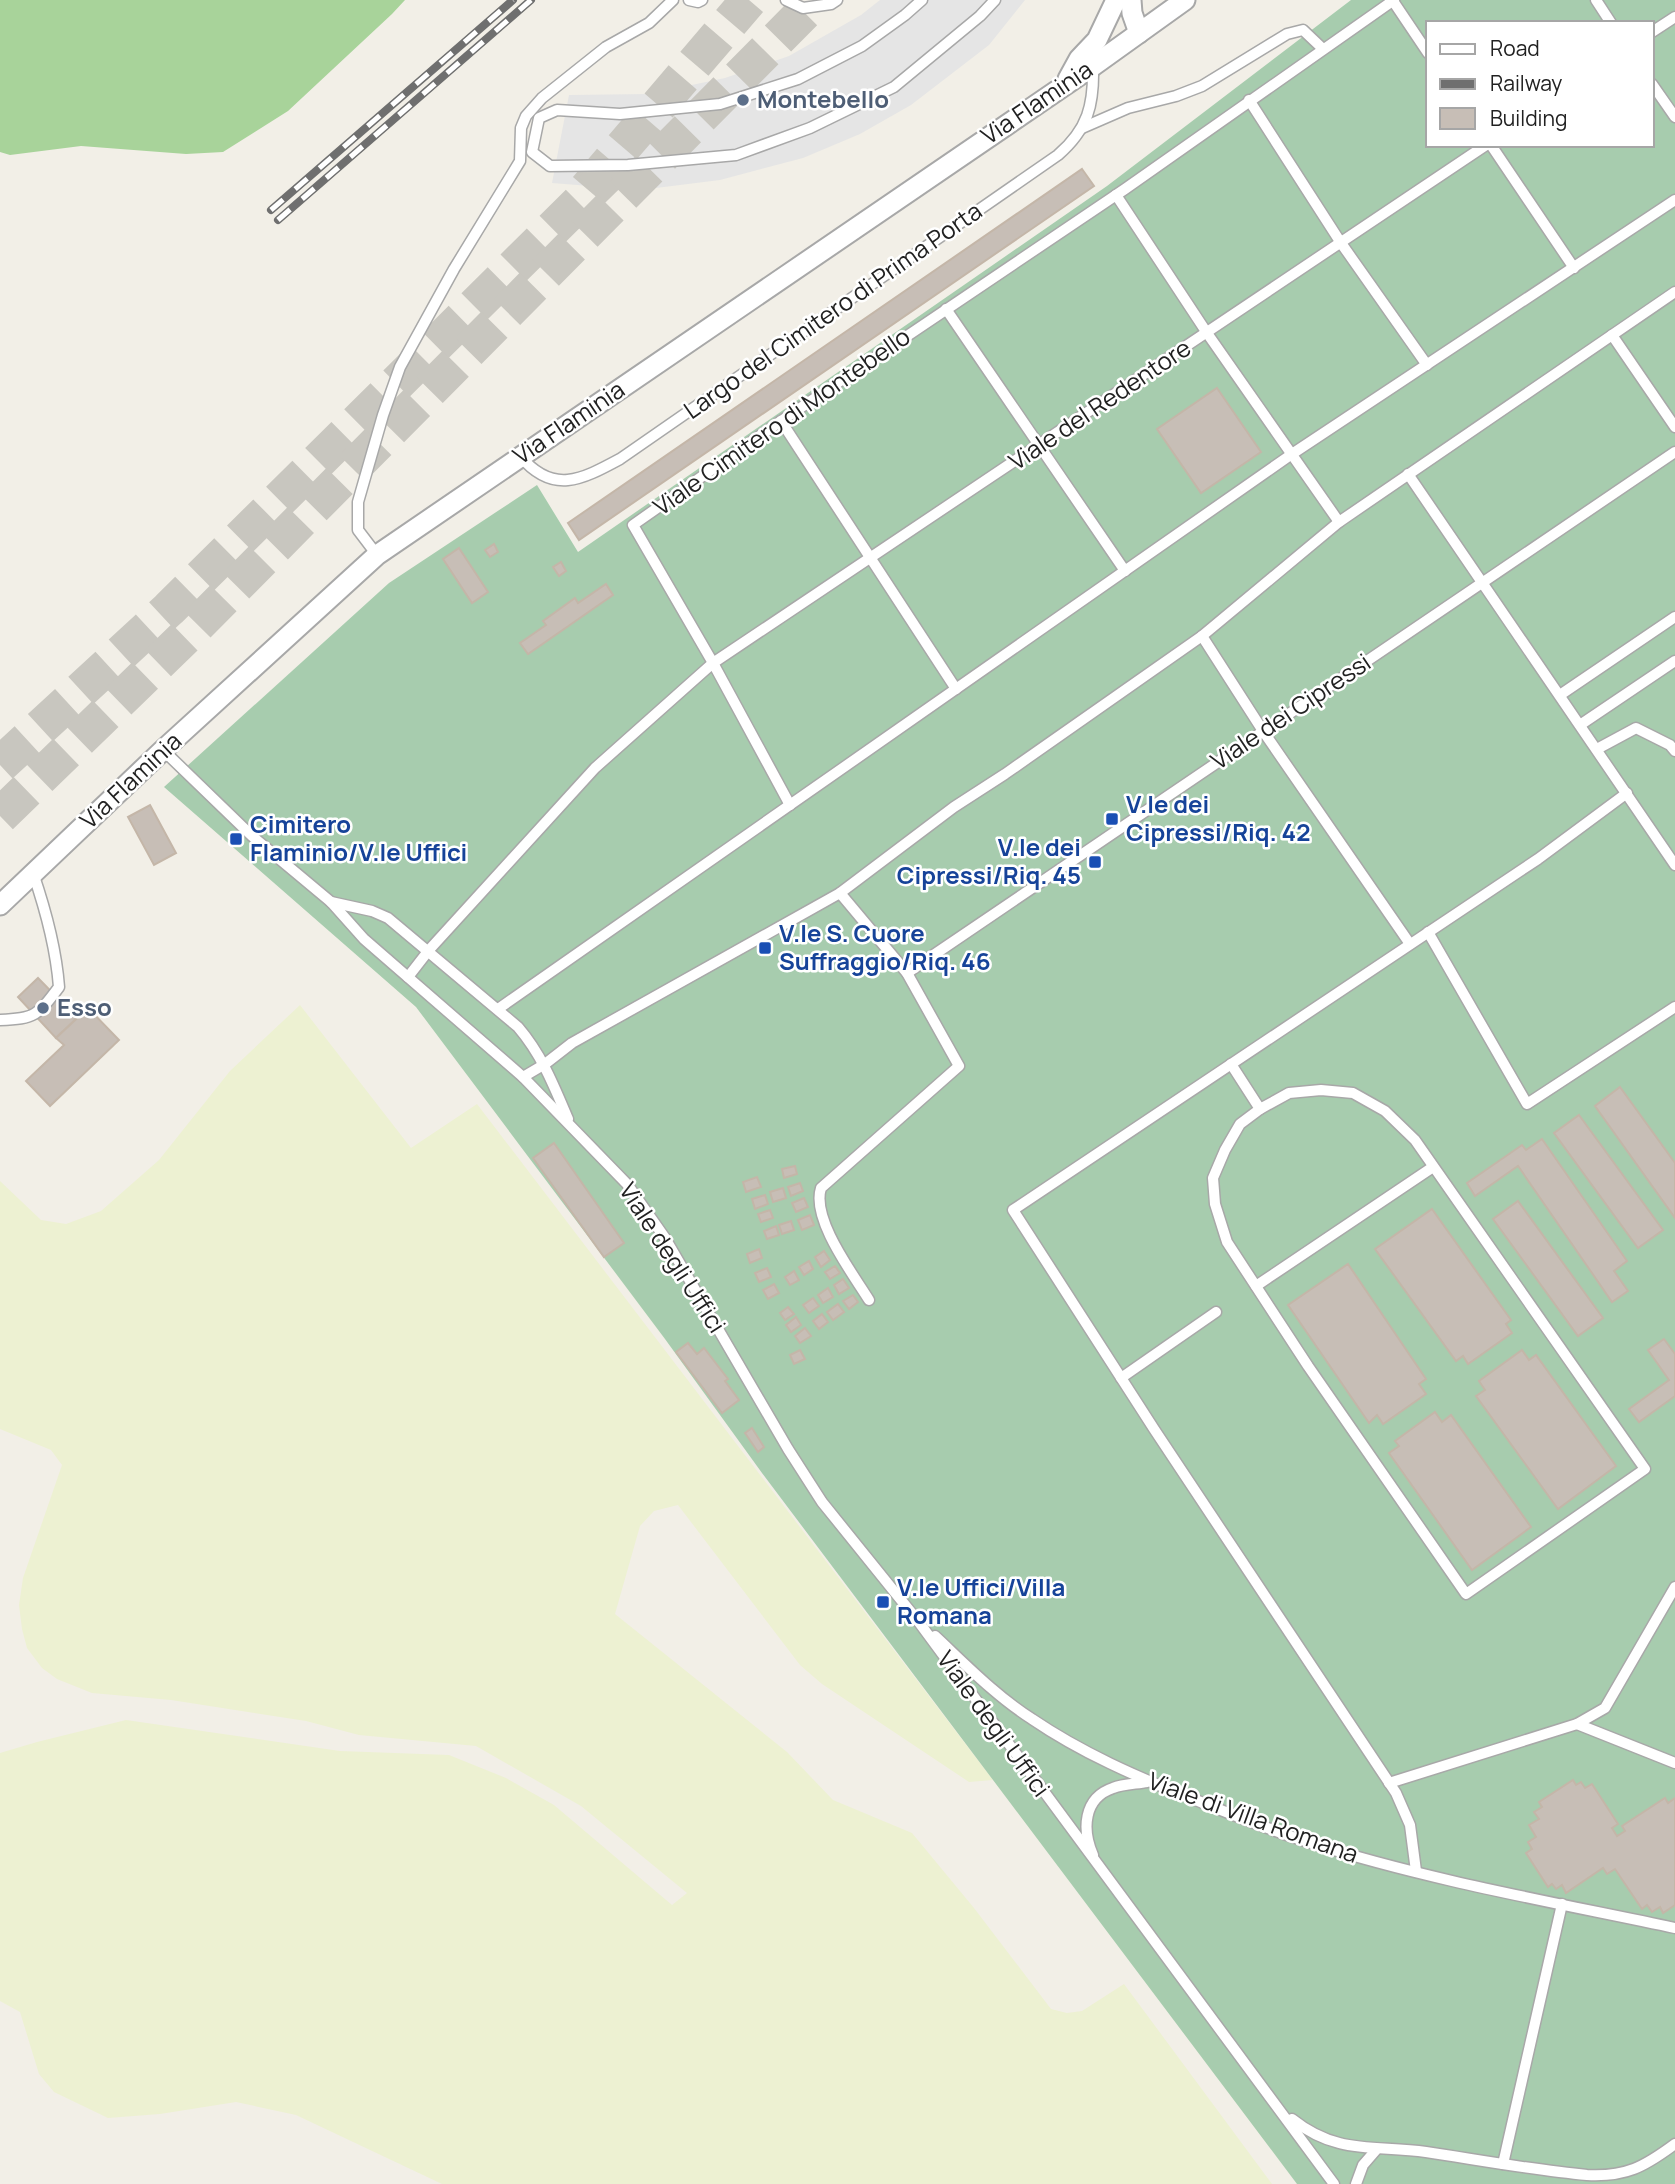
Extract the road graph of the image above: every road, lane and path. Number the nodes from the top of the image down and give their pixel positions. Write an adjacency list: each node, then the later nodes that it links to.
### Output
1 (673, 0): 46 (lane)
2 (689, 0): 3 (lane)
3 (702, 0)
4 (786, 0): 5 (lane)
5 (837, 0)
6 (922, 0): 7 (lane)
7 (995, 0)
8 (1116, 0): 22 (street)
9 (1131, 0): 18 (street)
10 (1154, 0): 15 (street)
11 (1185, 0): 15 (street, Via Flaminia)
12 (1394, 0): 19 (lane, Viale Cimitero di Montebello); 20 (lane)
13 (1595, 0): 16 (lane)
14 (1675, 17): 17 (lane)
15 (1156, 20): 18 (street, Via Flaminia)
16 (1610, 21)
17 (1654, 32)
18 (1139, 33): 21 (street, Via Flaminia)
19 (1323, 49): 24 (lane, Viale Cimitero di Montebello); 26 (lane)
20 (1426, 49)
21 (1093, 66): 22 (street, Via Flaminia); 26 (lane, Largo del Cimitero di Prima Porta)
22 (1065, 84): 43 (street, Via Flaminia)
23 (1654, 87): 25 (lane)
24 (1249, 100): 29 (lane, Viale Cimitero di Montebello); 31 (lane)
25 (1675, 117)
26 (1082, 128): 43 (lane, Largo del Cimitero di Prima Porta)
27 (1485, 147): 31 (lane, Viale del Redentore)
28 (1489, 147): 32 (lane)
29 (1116, 195): 34 (lane, Viale Cimitero di Montebello); 35 (lane)
30 (1675, 200): 32 (lane)
31 (1341, 243): 35 (lane, Viale del Redentore); 37 (lane)
32 (1574, 268): 37 (lane)
33 (1675, 292): 36 (lane)
34 (946, 309): 38 (lane, Viale Cimitero di Montebello); 40 (lane)
35 (1207, 333): 40 (lane, Viale del Redentore); 42 (lane)
36 (1612, 335): 39 (lane); 44 (lane)
37 (1427, 365): 42 (lane)
38 (781, 421): 47 (lane); 53 (lane, Viale Cimitero di Montebello)
39 (1675, 427)
40 (1039, 445): 47 (lane, Viale del Redentore); 48 (lane)
41 (1675, 452): 49 (lane, Viale dei Cipressi)
42 (1292, 454): 45 (lane); 48 (lane)
43 (520, 456): 46 (street, Via Flaminia)
44 (1408, 474): 45 (lane); 49 (lane)
45 (1339, 522): 51 (lane)
46 (377, 555): 59 (street, Via Flaminia)
47 (871, 558): 53 (lane, Viale del Redentore); 54 (lane)
48 (1125, 572): 54 (lane)
49 (1482, 582): 55 (lane); 57 (lane, Viale dei Cipressi)
50 (1675, 617): 55 (lane)
51 (1202, 636): 57 (lane); 65 (lane)
52 (1675, 661): 56 (lane)
53 (713, 663): 62 (lane); 70 (lane)
54 (956, 689): 62 (lane)
55 (1560, 695): 56 (lane)
56 (1580, 725): 58 (lane)
57 (1263, 731): 69 (lane); 71 (lane, Viale dei Cipressi)
58 (1597, 749): 60 (lane); 61 (lane)
59 (163, 750): 64 (street, Via Flaminia); 66 (lane, Viale degli Uffici)
60 (1675, 751)
61 (1627, 793): 63 (lane); 68 (lane)
62 (790, 805): 74 (lane)
63 (1675, 865)
64 (33, 873): 67 (street, Via Flaminia); 75 (lane)
65 (840, 893): 71 (lane); 76 (lane)
66 (331, 902): 70 (lane, Viale degli Uffici); 72 (lane, Viale degli Uffici)
67 (0, 905)
68 (1428, 932): 69 (lane); 73 (lane)
69 (1410, 944): 77 (lane)
70 (429, 950): 72 (lane); 74 (lane, Viale degli Uffici)
71 (907, 973): 83 (lane)
72 (408, 977): 78 (lane, Viale degli Uffici)
73 (1675, 1007)
74 (498, 1009): 76 (lane, Viale degli Uffici)
75 (0, 1020)
76 (545, 1064): 78 (lane); 80 (lane, Viale degli Uffici)
77 (1231, 1064): 79 (lane); 85 (lane)
78 (523, 1077): 80 (lane, Viale degli Uffici)
79 (1260, 1109): 81 (lane); 82 (lane)
80 (572, 1126): 87 (lane, Viale degli Uffici)
81 (1433, 1167): 82 (lane); 82 (lane)
82 (1256, 1286)
83 (869, 1300)
84 (1216, 1312): 85 (lane)
85 (1121, 1378): 91 (lane)
86 (1675, 1587): 88 (lane)
87 (918, 1620): 90 (lane, Viale di Villa Romana); 93 (lane, Viale degli Uffici)
88 (1577, 1724): 89 (lane); 91 (lane)
89 (1675, 1763)
90 (1150, 1782): 92 (lane, Viale di Villa Romana); 93 (lane)
91 (1389, 1783): 92 (lane)
92 (1416, 1871): 94 (lane, Viale di Villa Romana)
93 (1105, 1877): 96 (lane, Viale degli Uffici)
94 (1562, 1904): 95 (lane, Viale di Villa Romana); 99 (lane)
95 (1675, 1928)
96 (1281, 2110): 98 (lane); 101 (lane, Viale degli Uffici)
97 (1675, 2144): 100 (lane)
98 (1376, 2150): 99 (lane); 102 (lane)
99 (1503, 2164): 100 (lane)
100 (1623, 2174): 103 (lane)
101 (1334, 2184)
102 (1356, 2184)
103 (1632, 2184)

